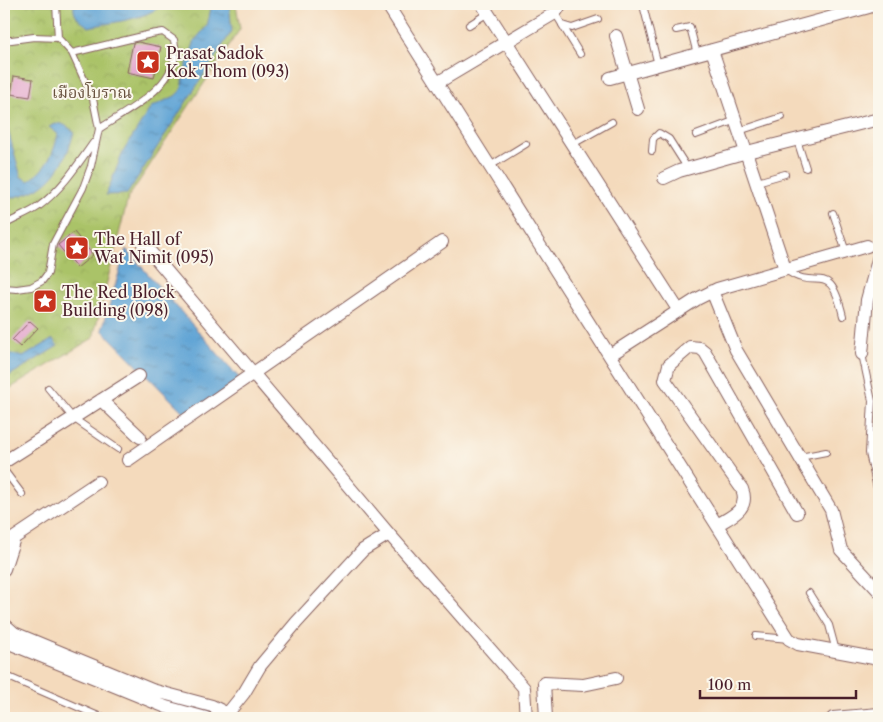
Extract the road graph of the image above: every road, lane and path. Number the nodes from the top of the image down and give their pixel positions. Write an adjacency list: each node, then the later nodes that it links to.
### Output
1 (56, 4): 11 (lane)
2 (388, 4): 20 (street)
3 (869, 7): 14 (street)
4 (485, 8): 8 (lane); 13 (street)
5 (558, 8): 7 (lane); 13 (street)
6 (644, 9): 17 (lane)
7 (598, 19)
8 (469, 25)
9 (676, 30): 16 (lane)
10 (616, 36): 18 (street)
11 (58, 38): 12 (lane); 15 (lane)
12 (4, 41)
13 (506, 41): 20 (street); 31 (street)
14 (712, 50): 16 (street); 25 (street)
15 (72, 53): 26 (lane); 26 (lane)
16 (697, 54): 17 (street)
17 (658, 65): 18 (street)
18 (628, 74): 19 (street); 21 (street)
19 (610, 78)
20 (437, 83): 34 (street)
21 (638, 109)
22 (782, 117): 25 (lane)
23 (879, 119): 28 (street)
24 (612, 122): 31 (lane)
25 (738, 126): 27 (lane); 33 (street)
26 (99, 129): 29 (lane)
27 (696, 135)
28 (797, 140): 33 (street); 35 (lane)
29 (95, 141): 41 (lane); 48 (lane)
30 (526, 144): 34 (lane)
31 (573, 144): 50 (street)
32 (652, 150): 36 (lane)
33 (747, 152): 36 (street); 39 (street)
34 (490, 166): 53 (street)
35 (806, 168)
36 (688, 169): 38 (street)
37 (785, 174): 39 (lane)
38 (664, 178)
39 (757, 182): 47 (street)
40 (833, 213): 45 (lane)
41 (4, 225)
42 (142, 242): 54 (street)
43 (442, 242): 54 (street)
44 (867, 246): 45 (street)
45 (846, 252): 47 (street)
46 (879, 256): 52 (street)
47 (785, 269): 49 (street); 51 (lane)
48 (4, 288)
49 (712, 291): 50 (street); 62 (street)
50 (679, 311): 53 (street)
51 (843, 316)
52 (862, 354): 68 (lane)
53 (610, 356): 70 (street)
54 (252, 374): 63 (street); 71 (street)
55 (138, 376): 57 (street)
56 (48, 388): 58 (lane)
57 (101, 400): 58 (street); 59 (street)
58 (73, 418): 60 (lane); 64 (street)
59 (140, 437)
60 (118, 449)
61 (826, 452): 62 (lane)
62 (800, 457): 73 (street)
63 (128, 460)
64 (4, 462)
65 (4, 470): 67 (lane)
66 (98, 482): 72 (street)
67 (22, 494)
68 (879, 497)
69 (797, 513): 70 (street)
70 (717, 525): 77 (street)
71 (389, 534): 84 (street); 88 (street)
72 (4, 569)
73 (879, 591)
74 (809, 593): 79 (lane)
75 (4, 624): 84 (street)
76 (756, 636): 77 (lane)
77 (789, 639): 79 (street)
78 (4, 641): 87 (street)
79 (836, 651): 80 (street)
80 (879, 659)
81 (4, 675): 85 (lane)
82 (616, 678): 89 (street)
83 (879, 714): 90 (street)
84 (226, 716)
85 (102, 717): 86 (lane)
86 (87, 718)
87 (206, 718)
88 (526, 718)
89 (546, 718)
90 (833, 718)

